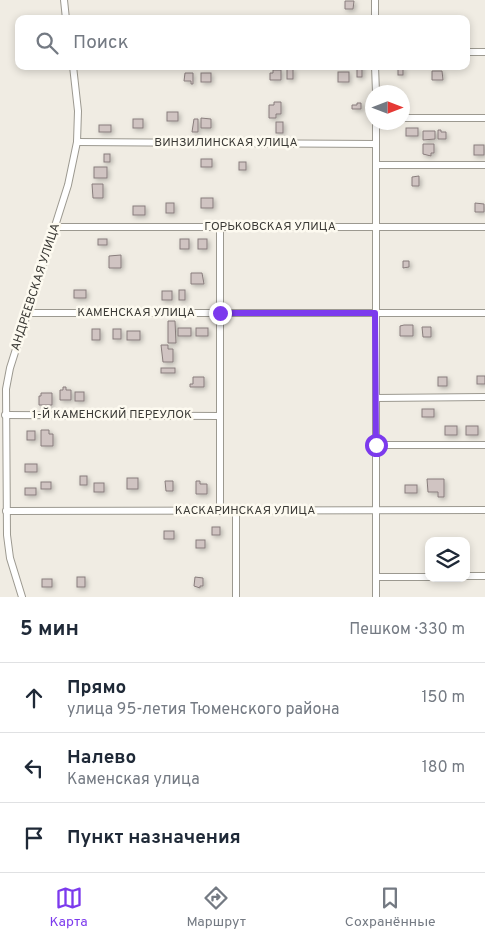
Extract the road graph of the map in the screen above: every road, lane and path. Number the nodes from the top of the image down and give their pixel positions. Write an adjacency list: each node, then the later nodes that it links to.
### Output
1 (64, 0): 3 (street)
2 (375, 0): 4 (street)
3 (66, 15)
4 (375, 15)
5 (470, 52): 6 (street)
6 (485, 52)
7 (73, 70): 13 (street, АНДРЕЕВСКАЯ УЛИЦА)
8 (376, 70): 9 (street)
9 (376, 85)
10 (410, 118): 11 (street)
11 (485, 118)
12 (376, 130): 14 (street)
13 (77, 142): 14 (street, ВИНЗИЛИНСКАЯ УЛИЦА); 17 (street, АНДРЕЕВСКАЯ УЛИЦА)
14 (376, 144): 15 (street)
15 (376, 165): 16 (street); 20 (street)
16 (485, 165)
17 (55, 227): 18 (street, ГОРЬКОВСКАЯ УЛИЦА); 21 (street, АНДРЕЕВСКАЯ УЛИЦА)
18 (220, 227): 20 (street, ГОРЬКОВСКАЯ УЛИЦА); 22 (street)
19 (485, 227): 20 (street, ГОРЬКОВСКАЯ УЛИЦА)
20 (375, 228): 23 (street)
21 (28, 313): 22 (street, КАМЕНСКАЯ УЛИЦА); 27 (street, АНДРЕЕВСКАЯ УЛИЦА)
22 (220, 313): 23 (street, КАМЕНСКАЯ УЛИЦА); 28 (street)
23 (375, 313): 24 (street, КАМЕНСКАЯ УЛИЦА); 26 (street)
24 (485, 313)
25 (485, 397): 26 (street)
26 (376, 398): 29 (street)
27 (6, 415): 28 (street, 1-Й КАМЕНСКИЙ ПЕРЕУЛОК); 32 (street, АНДРЕЕВСКАЯ УЛИЦА)
28 (220, 416): 33 (street)
29 (376, 445): 30 (street); 35 (street)
30 (485, 445)
31 (485, 510): 35 (street, КАСКАРИНСКАЯ УЛИЦА)
32 (6, 511): 33 (street, КАСКАРИНСКАЯ УЛИЦА); 40 (street, АНДРЕЕВСКАЯ УЛИЦА)
33 (220, 511): 34 (street, КАСКАРИНСКАЯ УЛИЦА)
34 (236, 511): 35 (street, КАСКАРИНСКАЯ УЛИЦА); 41 (street)
35 (375, 511): 39 (street)
36 (425, 576): 39 (street)
37 (470, 576): 38 (street)
38 (485, 576)
39 (376, 577): 42 (street)
40 (22, 597)
41 (236, 597)
42 (376, 597)

